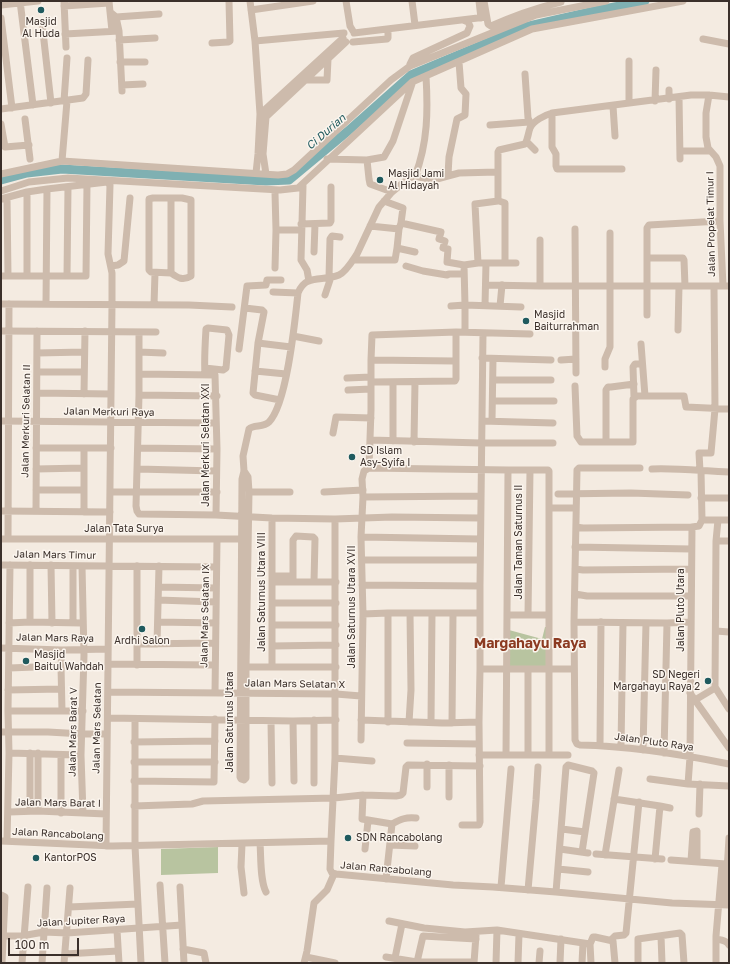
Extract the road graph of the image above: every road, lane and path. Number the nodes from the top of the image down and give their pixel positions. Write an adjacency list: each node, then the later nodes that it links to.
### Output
1 (38, 1): 10 (street)
2 (229, 1): 32 (street)
3 (250, 1): 17 (street)
4 (313, 1): 14 (street)
5 (346, 1): 27 (street)
6 (479, 1): 20 (street)
7 (484, 1): 20 (street)
8 (606, 1): 87 (street)
9 (683, 1): 41 (street)
10 (20, 2): 16 (street); 59 (street)
11 (109, 2): 13 (street); 18 (street)
12 (561, 2): 20 (street)
13 (64, 3): 26 (street)
14 (282, 3): 17 (street)
15 (412, 5): 24 (street)
16 (1, 6)
17 (251, 10): 31 (street)
18 (113, 14): 19 (street); 25 (street)
19 (159, 14)
20 (483, 17): 22 (street)
21 (1, 18): 62 (street)
22 (463, 20): 24 (street); 42 (street)
23 (42, 23): 57 (street)
24 (415, 25): 27 (street)
25 (115, 31): 26 (street); 30 (street)
26 (65, 34): 34 (street)
27 (347, 35): 31 (street); 36 (street); 46 (street)
28 (155, 38): 30 (street)
29 (703, 39): 33 (street)
30 (119, 40): 39 (street)
31 (255, 41): 53 (street)
32 (212, 43)
33 (729, 44)
34 (66, 48)
35 (67, 58): 55 (street)
36 (328, 59): 46 (street); 46 (street)
37 (88, 60): 55 (street)
38 (629, 61): 58 (street)
39 (120, 62): 40 (street); 48 (street)
40 (145, 62)
41 (459, 62): 45 (street); 88 (street)
42 (410, 64)
43 (656, 70): 56 (street)
44 (525, 74): 68 (street)
45 (426, 76): 47 (street); 89 (street)
46 (303, 78): 60 (street)
47 (412, 82): 79 (street); 80 (street)
48 (143, 84)
49 (669, 90): 54 (street)
50 (709, 95): 51 (street); 52 (street); 76 (street, Jalan Propelat Timur I)
51 (679, 97): 54 (street); 75 (street)
52 (729, 97)
53 (259, 98): 60 (street); 65 (street)
54 (669, 99): 56 (street)
55 (65, 101): 57 (street); 82 (street)
56 (656, 101): 58 (street)
57 (51, 103): 59 (street)
58 (629, 104): 61 (street)
59 (33, 105): 62 (street)
60 (272, 106): 65 (street); 71 (street)
61 (613, 106): 64 (street); 70 (street)
62 (12, 108): 63 (street)
63 (1, 109)
64 (552, 113): 68 (street); 83 (street)
65 (260, 114): 71 (street)
66 (25, 119): 73 (street)
67 (1, 124): 73 (street)
68 (530, 124): 69 (street); 72 (street)
69 (490, 125)
70 (615, 136)
71 (262, 142): 77 (street)
72 (527, 142): 74 (street); 84 (street)
73 (29, 145): 78 (street)
74 (535, 150)
75 (680, 151): 76 (street); 81 (street)
76 (709, 151): 104 (street, Jalan Propelat Timur I)
77 (261, 156): 86 (street); 87 (street)
78 (30, 159)
79 (327, 159): 80 (street); 95 (street)
80 (367, 160): 97 (street)
81 (680, 160)
82 (62, 161): 85 (street); 86 (street)
83 (622, 169)
84 (497, 172): 88 (street); 103 (street)
85 (1, 174)
86 (256, 174): 87 (street)
87 (266, 174)
88 (448, 175): 89 (street)
89 (415, 176): 97 (street)
90 (87, 184): 92 (street); 124 (street, Jalan Mars Selatan); 133 (street)
91 (303, 186): 108 (street)
92 (68, 187): 94 (street); 133 (street)
93 (331, 187): 105 (street)
94 (47, 189): 96 (street); 132 (street)
95 (1, 191)
96 (27, 192): 101 (street); 131 (street)
97 (392, 192): 102 (street)
98 (275, 193): 110 (street)
99 (130, 198): 124 (street)
100 (171, 198): 127 (street); 128 (street); 128 (street)
101 (4, 199): 130 (street)
102 (384, 201): 106 (street); 107 (street)
103 (498, 201): 119 (street); 121 (street)
104 (720, 221): 117 (street); 145 (street, Jalan Propelat Timur I)
105 (315, 224): 108 (street); 115 (street)
106 (370, 226): 107 (street); 118 (street)
107 (400, 226): 114 (street); 123 (street)
108 (301, 227): 110 (street); 136 (street)
109 (575, 229): 140 (street)
110 (276, 230): 126 (street)
111 (610, 233): 141 (street)
112 (340, 237): 134 (street)
113 (540, 240): 139 (street)
114 (397, 248): 116 (street); 118 (street)
115 (314, 252)
116 (415, 252)
117 (647, 258): 142 (street); 143 (street)
118 (354, 260): 134 (street)
119 (478, 263): 120 (street); 123 (street)
120 (486, 263): 121 (street); 137 (street)
121 (505, 263): 122 (street)
122 (516, 263)
123 (464, 265): 129 (street)
124 (111, 266): 152 (street, Jalan Mars Selatan)
125 (406, 266): 129 (street)
126 (275, 268)
127 (155, 272): 128 (street); 153 (street)
128 (170, 273)
129 (464, 274): 154 (street)
130 (4, 276): 131 (street)
131 (26, 276): 132 (street)
132 (46, 276): 133 (street); 151 (street)
133 (67, 276)
134 (330, 277): 136 (street); 148 (street)
135 (281, 280): 160 (street)
136 (309, 281): 147 (street)
137 (486, 285): 138 (street); 155 (street)
138 (502, 285): 139 (street); 157 (street)
139 (540, 286): 140 (street)
140 (575, 286): 141 (street); 186 (street)
141 (610, 286): 142 (street); 192 (street)
142 (646, 286): 143 (street); 161 (street)
143 (682, 286): 144 (street); 162 (street)
144 (714, 286): 145 (street); 219 (street)
145 (726, 286)
146 (273, 292): 147 (street)
147 (298, 293): 174 (street)
148 (325, 295)
149 (1, 304): 150 (street)
150 (9, 304): 151 (street); 164 (street)
151 (46, 304): 152 (street)
152 (112, 304): 153 (street); 167 (street, Jalan Mars Selatan)
153 (154, 305): 158 (street)
154 (465, 305): 155 (street); 156 (street); 171 (street)
155 (485, 305): 157 (street)
156 (452, 306)
157 (500, 306): 159 (street)
158 (232, 307)
159 (521, 307)
160 (245, 308): 176 (street); 179 (street)
161 (647, 315)
162 (678, 330)
163 (1, 331): 164 (street)
164 (10, 331): 165 (street); 223 (street)
165 (37, 331): 166 (street); 182 (street, Jalan Merkuri Selatan II)
166 (85, 331): 167 (street); 180 (street)
167 (112, 332): 168 (street); 211 (street, Jalan Mars Selatan)
168 (139, 332): 169 (street); 181 (street)
169 (156, 332)
170 (456, 332): 171 (street); 187 (street); 190 (street)
171 (465, 332): 172 (street)
172 (483, 333): 173 (street); 184 (street)
173 (530, 334)
174 (293, 336): 175 (street); 178 (street)
175 (320, 341)
176 (258, 344): 178 (street); 194 (street)
177 (641, 344): 191 (street)
178 (291, 347): 199 (street)
179 (239, 349)
180 (84, 352): 182 (street); 196 (street)
181 (139, 352): 183 (street); 198 (street)
182 (37, 353): 195 (street, Jalan Merkuri Selatan II)
183 (163, 353)
184 (482, 358): 185 (street); 225 (street)
185 (493, 359): 188 (street); 201 (street)
186 (576, 359): 189 (street); 197 (street)
187 (370, 360): 190 (street); 203 (street)
188 (551, 360)
189 (561, 360)
190 (455, 361): 205 (street)
191 (642, 364): 206 (street); 214 (street)
192 (605, 367)
193 (205, 371): 193 (street); 198 (street); 213 (street, Jalan Merkuri Selatan XXI)
194 (255, 371): 199 (street); 216 (street)
195 (37, 372): 196 (street); 209 (street, Jalan Merkuri Selatan II)
196 (84, 372): 210 (street)
197 (576, 373)
198 (139, 374): 212 (street)
199 (286, 374): 216 (street)
200 (347, 378): 203 (street)
201 (493, 380): 202 (street); 217 (street)
202 (551, 380)
203 (371, 382): 204 (street); 208 (street); 221 (street)
204 (393, 382): 205 (street); 233 (street)
205 (415, 382): 234 (street)
206 (634, 384): 215 (street); 235 (street)
207 (575, 386): 235 (street)
208 (348, 390)
209 (36, 394): 210 (street); 224 (street, Jalan Merkuri Selatan II)
210 (84, 394): 211 (street)
211 (111, 394): 226 (street, Jalan Mars Selatan)
212 (139, 395): 213 (street); 227 (street)
213 (216, 396): 229 (street, Jalan Merkuri Selatan XXI)
214 (645, 396): 215 (street); 219 (street)
215 (634, 397): 235 (street)
216 (280, 400): 253 (street)
217 (493, 401): 218 (street); 228 (street)
218 (554, 401)
219 (715, 409): 220 (street); 254 (street)
220 (729, 409)
221 (371, 418): 231 (street); 232 (street)
222 (1, 421): 223 (street, Jalan Merkuri Raya)
223 (9, 421): 224 (street, Jalan Merkuri Raya); 273 (street)
224 (36, 421): 226 (street, Jalan Merkuri Raya); 238 (street, Jalan Merkuri Selatan II)
225 (482, 421): 228 (street); 236 (street)
226 (110, 422): 227 (street, Jalan Merkuri Raya); 240 (street, Jalan Mars Selatan)
227 (139, 422): 229 (street, Jalan Merkuri Raya); 241 (street)
228 (492, 422): 230 (street)
229 (216, 423): 242 (street, Jalan Merkuri Selatan XXI)
230 (553, 423)
231 (333, 433)
232 (370, 440): 233 (street); 244 (street)
233 (393, 441): 234 (street)
234 (414, 442): 236 (street)
235 (606, 442)
236 (481, 443): 237 (street); 248 (street)
237 (553, 443)
238 (36, 448): 239 (street); 246 (street, Jalan Merkuri Selatan II)
239 (84, 448): 240 (street); 243 (street)
240 (111, 448): 258 (street, Jalan Mars Selatan)
241 (138, 448): 242 (street); 247 (street)
242 (217, 450): 252 (street, Jalan Merkuri Selatan XXI)
243 (84, 468): 246 (street); 257 (street)
244 (369, 468): 248 (street); 264 (street, Jalan Saturnus Utara XVII)
245 (640, 468): 266 (street)
246 (36, 469): 256 (street, Jalan Merkuri Selatan II)
247 (138, 469): 252 (street); 259 (street)
248 (481, 469): 250 (street); 268 (street)
249 (652, 469): 254 (street)
250 (508, 470): 251 (street); 332 (street)
251 (530, 470): 271 (street); 333 (street, Jalan Taman Saturnus II)
252 (216, 471): 260 (street, Jalan Merkuri Selatan XXI)
253 (244, 471): 261 (street); 278 (street)
254 (700, 471): 255 (street); 269 (street)
255 (729, 472)
256 (36, 490): 257 (street); 274 (street, Jalan Merkuri Selatan II)
257 (84, 490): 275 (street)
258 (111, 492): 259 (street); 276 (street, Jalan Mars Selatan)
259 (138, 492): 260 (street); 277 (street)
260 (217, 492): 277 (street, Jalan Merkuri Selatan XXI)
261 (249, 492): 262 (street); 278 (street)
262 (290, 492)
263 (324, 492): 264 (street)
264 (363, 494): 268 (street); 280 (street, Jalan Saturnus Utara XVII)
265 (558, 494): 266 (street)
266 (576, 495): 267 (street); 272 (street)
267 (688, 495)
268 (480, 496): 281 (street)
269 (701, 498): 270 (street); 283 (street)
270 (729, 498)
271 (549, 508): 272 (street); 334 (street)
272 (576, 508): 286 (street)
273 (5, 511): 274 (street); 289 (street)
274 (36, 512): 275 (street)
275 (84, 512): 276 (street)
276 (110, 512): 290 (street, Jalan Mars Selatan)
277 (216, 515): 278 (street)
278 (245, 516): 279 (street); 292 (street)
279 (272, 518): 282 (street); 312 (street, Jalan Saturnus Utara VIII)
280 (362, 518): 281 (street); 282 (street); 288 (street, Jalan Saturnus Utara XVII)
281 (480, 518): 293 (street)
282 (335, 519): 315 (street)
283 (702, 520): 284 (street); 287 (street)
284 (718, 520): 285 (street); 294 (street)
285 (729, 520)
286 (576, 527): 287 (street); 296 (street)
287 (692, 527): 297 (street, Jalan Pluto Utara)
288 (361, 537): 293 (street); 298 (street, Jalan Saturnus Utara XVII)
289 (4, 539): 290 (street, Jalan Tata Surya)
290 (110, 539): 291 (street, Jalan Tata Surya); 306 (street, Jalan Mars Selatan)
291 (217, 539): 292 (street, Jalan Tata Surya); 309 (street, Jalan Mars Selatan IX)
292 (244, 539): 366 (street, Jalan Saturnus Utara); 380 (street, Jalan Saturnus Utara)
293 (480, 539): 299 (street)
294 (716, 541): 295 (street); 350 (street)
295 (729, 541)
296 (575, 547): 297 (street); 310 (street)
297 (691, 549): 311 (street, Jalan Pluto Utara)
298 (362, 560): 299 (street); 316 (street, Jalan Saturnus Utara XVII)
299 (480, 560): 317 (street)
300 (1, 565): 301 (street, Jalan Mars Timur)
301 (10, 565): 302 (street, Jalan Mars Timur); 340 (street)
302 (30, 565): 303 (street, Jalan Mars Timur); 335 (street)
303 (51, 565): 304 (street, Jalan Mars Timur); 341 (street)
304 (73, 566): 305 (street, Jalan Mars Timur); 342 (street)
305 (82, 566): 306 (street, Jalan Mars Timur); 343 (street, Jalan Mars Barat V)
306 (109, 566): 307 (street, Jalan Mars Timur); 359 (street, Jalan Mars Selatan)
307 (137, 566): 308 (street, Jalan Mars Timur); 353 (street)
308 (159, 566): 309 (street, Jalan Mars Timur); 318 (street)
309 (216, 567): 319 (street, Jalan Mars Selatan IX)
310 (574, 569): 311 (street); 320 (street)
311 (691, 569): 321 (street, Jalan Pluto Utara)
312 (272, 579): 313 (street); 324 (street, Jalan Saturnus Utara VIII)
313 (293, 579): 314 (street); 314 (street)
314 (314, 582): 315 (street)
315 (336, 582): 325 (street)
316 (362, 585): 317 (street); 331 (street, Jalan Saturnus Utara XVII)
317 (480, 586): 330 (street)
318 (159, 587): 319 (street); 322 (street)
319 (216, 588): 323 (street, Jalan Mars Selatan IX)
320 (575, 594): 321 (street); 337 (street)
321 (691, 596): 339 (street, Jalan Pluto Utara)
322 (158, 600): 323 (street); 336 (street)
323 (216, 602): 344 (street, Jalan Mars Selatan IX)
324 (272, 603): 325 (street); 348 (street, Jalan Saturnus Utara VIII)
325 (336, 603): 349 (street)
326 (388, 613): 327 (street); 331 (street); 398 (street)
327 (410, 613): 328 (street); 399 (street)
328 (432, 613): 329 (street); 400 (street)
329 (453, 613): 330 (street); 402 (street)
330 (480, 613): 370 (street)
331 (363, 614): 383 (street, Jalan Saturnus Utara XVII)
332 (507, 615): 333 (street); 371 (street)
333 (528, 615): 334 (street)
334 (549, 615): 373 (street)
335 (30, 622): 340 (street); 341 (street)
336 (158, 622): 344 (street); 354 (street)
337 (574, 622): 338 (street); 374 (street)
338 (601, 622): 345 (street); 411 (street)
339 (691, 622): 347 (street); 381 (street, Jalan Pluto Utara)
340 (9, 623): 358 (street)
341 (52, 623): 342 (street)
342 (73, 623): 343 (street)
343 (82, 623): 361 (street, Jalan Mars Barat V)
344 (216, 623): 352 (street, Jalan Mars Selatan IX)
345 (623, 623): 346 (street); 412 (street)
346 (646, 623): 347 (street); 414 (street)
347 (667, 623): 417 (street)
348 (272, 625): 349 (street); 356 (street, Jalan Saturnus Utara VIII)
349 (336, 625): 355 (street)
350 (716, 631): 351 (street); 375 (street)
351 (729, 632)
352 (215, 643): 354 (street); 364 (street, Jalan Mars Selatan IX)
353 (136, 644): 354 (street); 363 (street)
354 (157, 644)
355 (336, 645): 356 (street); 368 (street)
356 (272, 646): 367 (street, Jalan Saturnus Utara VIII)
357 (1, 648): 358 (street, Jalan Mars Raya)
358 (9, 648): 360 (street, Jalan Mars Raya); 369 (street)
359 (108, 649): 361 (street, Jalan Mars Raya); 362 (street, Jalan Mars Selatan)
360 (62, 650): 361 (street, Jalan Mars Raya); 365 (street)
361 (84, 650): 388 (street, Jalan Mars Barat V)
362 (108, 664): 363 (street); 378 (street, Jalan Mars Selatan)
363 (136, 665): 364 (street)
364 (215, 665): 379 (street, Jalan Mars Selatan IX)
365 (61, 666): 369 (street); 376 (street)
366 (246, 667): 367 (street); 380 (street, Jalan Saturnus Utara)
367 (272, 667): 368 (street)
368 (336, 667): 382 (street)
369 (9, 668): 377 (street)
370 (480, 669): 371 (street); 401 (street)
371 (506, 669): 372 (street); 421 (street)
372 (528, 669): 373 (street); 422 (street)
373 (549, 669): 374 (street); 423 (street)
374 (574, 669): 411 (street, Jalan Pluto Raya)
375 (715, 688): 384 (street); 385 (street)
376 (61, 689): 377 (street); 387 (street)
377 (8, 690): 386 (street)
378 (108, 692): 379 (street, Jalan Mars Selatan X); 389 (street, Jalan Mars Selatan)
379 (214, 693): 380 (street, Jalan Mars Selatan X)
380 (243, 693): 382 (street, Jalan Mars Selatan X); 392 (street, Jalan Saturnus Utara)
381 (690, 693): 384 (street); 425 (street, Jalan Pluto Utara)
382 (336, 694): 383 (street, Jalan Mars Selatan X); 394 (street)
383 (361, 696): 395 (street, Jalan Saturnus Utara XVII)
384 (695, 700): 413 (street)
385 (729, 709)
386 (8, 710): 387 (street); 403 (street)
387 (62, 711): 388 (street)
388 (83, 711): 404 (street, Jalan Mars Barat V)
389 (108, 718): 390 (street); 405 (street, Jalan Mars Selatan)
390 (135, 718): 391 (street); 408 (street)
391 (215, 719): 392 (street); 407 (street)
392 (243, 720): 392 (street, Jalan Saturnus Utara); 396 (street)
393 (314, 720): 394 (street); 397 (street); 441 (street)
394 (336, 720): 426 (street)
395 (361, 720): 398 (street); 406 (street, Jalan Saturnus Utara XVII)
396 (271, 721): 397 (street); 440 (street)
397 (293, 721): 439 (street)
398 (388, 722): 399 (street)
399 (409, 722): 400 (street)
400 (431, 722): 402 (street)
401 (479, 722): 402 (street); 410 (street)
402 (452, 723)
403 (5, 732): 404 (street); 415 (street)
404 (82, 734): 405 (street); 419 (street, Jalan Mars Barat V)
405 (107, 734): 459 (street, Jalan Mars Selatan)
406 (361, 740)
407 (216, 741): 408 (street); 429 (street)
408 (134, 742): 428 (street)
409 (407, 744): 410 (street)
410 (479, 744): 420 (street)
411 (600, 745): 412 (street, Jalan Pluto Raya)
412 (621, 747): 414 (street, Jalan Pluto Raya)
413 (729, 748)
414 (642, 750): 417 (street, Jalan Pluto Raya)
415 (9, 753): 416 (street); 456 (street)
416 (34, 753): 418 (street); 454 (street); 455 (street)
417 (664, 753): 425 (street, Jalan Pluto Raya)
418 (60, 755): 419 (street); 457 (street)
419 (81, 755): 458 (street, Jalan Mars Barat V)
420 (479, 755): 421 (street); 433 (street)
421 (506, 755): 422 (street)
422 (528, 755): 423 (street)
423 (549, 755): 424 (street)
424 (568, 755)
425 (690, 757): 431 (street, Jalan Pluto Raya); 442 (street, Jalan Pluto Utara)
426 (335, 758): 427 (street); 448 (street)
427 (372, 761)
428 (134, 762): 429 (street); 438 (street)
429 (215, 762): 438 (street)
430 (427, 764): 432 (street); 445 (street); 446 (street)
431 (729, 764)
432 (449, 765): 433 (street); 447 (street)
433 (480, 766): 464 (street)
434 (538, 767): 493 (street)
435 (511, 769): 490 (street)
436 (619, 770): 449 (street)
437 (650, 779): 442 (street)
438 (134, 781): 451 (street)
439 (294, 781)
440 (272, 783)
441 (314, 783)
442 (688, 784): 443 (street)
443 (700, 784): 444 (street); 460 (street)
444 (729, 786)
445 (427, 787)
446 (364, 795): 448 (street); 462 (street)
447 (449, 797)
448 (334, 798): 451 (street); 469 (street)
449 (614, 799): 450 (street); 479 (street)
450 (639, 802): 452 (street); 480 (street)
451 (134, 806): 473 (street)
452 (660, 806): 453 (street); 480 (street)
453 (670, 808)
454 (30, 811): 455 (street, Jalan Mars Barat I); 456 (street, Jalan Mars Barat I)
455 (38, 811): 457 (street, Jalan Mars Barat I)
456 (8, 812): 468 (street)
457 (61, 813): 458 (street, Jalan Mars Barat I)
458 (83, 813): 459 (street, Jalan Mars Barat I)
459 (106, 814): 472 (street, Jalan Mars Selatan)
460 (699, 814)
461 (416, 818): 463 (street)
462 (368, 821): 463 (street); 476 (street)
463 (392, 824): 475 (street)
464 (462, 825)
465 (562, 829): 466 (street); 466 (street); 477 (street)
466 (585, 832): 477 (street)
467 (729, 838): 482 (street)
468 (5, 840): 472 (street, Jalan Rancabolang)
469 (331, 841): 470 (street, Jalan Rancabolang); 485 (street, Jalan Rancabolang)
470 (260, 843): 471 (street, Jalan Rancabolang); 494 (street)
471 (242, 844): 473 (street, Jalan Rancabolang); 496 (street)
472 (106, 846): 473 (street, Jalan Rancabolang)
473 (134, 846): 499 (street)
474 (415, 846): 475 (street)
475 (390, 848): 486 (street)
476 (365, 849)
477 (560, 849): 483 (street)
478 (596, 854): 479 (street)
479 (605, 855): 480 (street)
480 (634, 858): 498 (street)
481 (671, 860): 482 (street)
482 (726, 864): 500 (street)
483 (558, 869): 484 (street); 495 (street)
484 (588, 872)
485 (334, 874): 486 (street, Jalan Rancabolang); 531 (street)
486 (387, 879): 490 (street, Jalan Rancabolang)
487 (160, 885): 505 (street)
488 (28, 887): 515 (street)
489 (180, 887): 506 (street)
490 (501, 887): 493 (street, Jalan Rancabolang)
491 (47, 888): 511 (street)
492 (70, 888): 501 (street)
493 (528, 890): 495 (street, Jalan Rancabolang)
494 (266, 892)
495 (556, 892): 498 (street, Jalan Rancabolang)
496 (244, 893)
497 (1, 895): 502 (street)
498 (628, 899): 500 (street, Jalan Rancabolang); 522 (street)
499 (138, 904): 501 (street); 507 (street)
500 (724, 905): 516 (street)
501 (68, 907): 512 (street)
502 (3, 913): 517 (street)
503 (389, 921): 504 (street)
504 (402, 924): 508 (street); 530 (street)
505 (162, 926): 506 (street, Jalan Jupiter Raya); 507 (street, Jalan Jupiter Raya); 539 (street)
506 (182, 926): 525 (street)
507 (139, 928): 509 (street, Jalan Jupiter Raya); 538 (street)
508 (424, 928): 513 (street); 518 (street)
509 (117, 930): 512 (street, Jalan Jupiter Raya); 526 (street)
510 (497, 930): 513 (street); 514 (street); 544 (street)
511 (44, 932): 512 (street, Jalan Jupiter Raya); 515 (street, Jalan Jupiter Raya); 535 (street)
512 (66, 932): 528 (street)
513 (476, 932): 521 (street)
514 (519, 934): 520 (street); 545 (street)
515 (25, 935): 517 (street, Jalan Jupiter Raya); 534 (street)
516 (716, 935): 524 (street); 554 (street)
517 (2, 936): 533 (street)
518 (423, 936): 521 (street); 532 (street)
519 (661, 936): 551 (street); 552 (street); 553 (street)
520 (561, 939): 523 (street); 547 (street)
521 (476, 940): 543 (street)
522 (611, 940): 523 (street); 550 (street)
523 (586, 943): 548 (street); 549 (street)
524 (729, 945)
525 (184, 949): 540 (street); 541 (street)
526 (118, 951): 528 (street); 537 (street)
527 (540, 951): 546 (street)
528 (65, 954): 536 (street)
529 (386, 957): 530 (street)
530 (395, 958): 532 (street)
531 (305, 960): 542 (street)
532 (421, 962): 543 (street)
533 (2, 963)
534 (22, 963)
535 (42, 963)
536 (64, 963)
537 (119, 963)
538 (140, 963)
539 (165, 963)
540 (184, 963)
541 (206, 963)
542 (335, 963)
543 (474, 963)
544 (496, 963)
545 (518, 963)
546 (539, 963)
547 (560, 963)
548 (582, 963)
549 (591, 963)
550 (615, 963)
551 (638, 963)
552 (662, 963)
553 (684, 963)
554 (716, 963)

